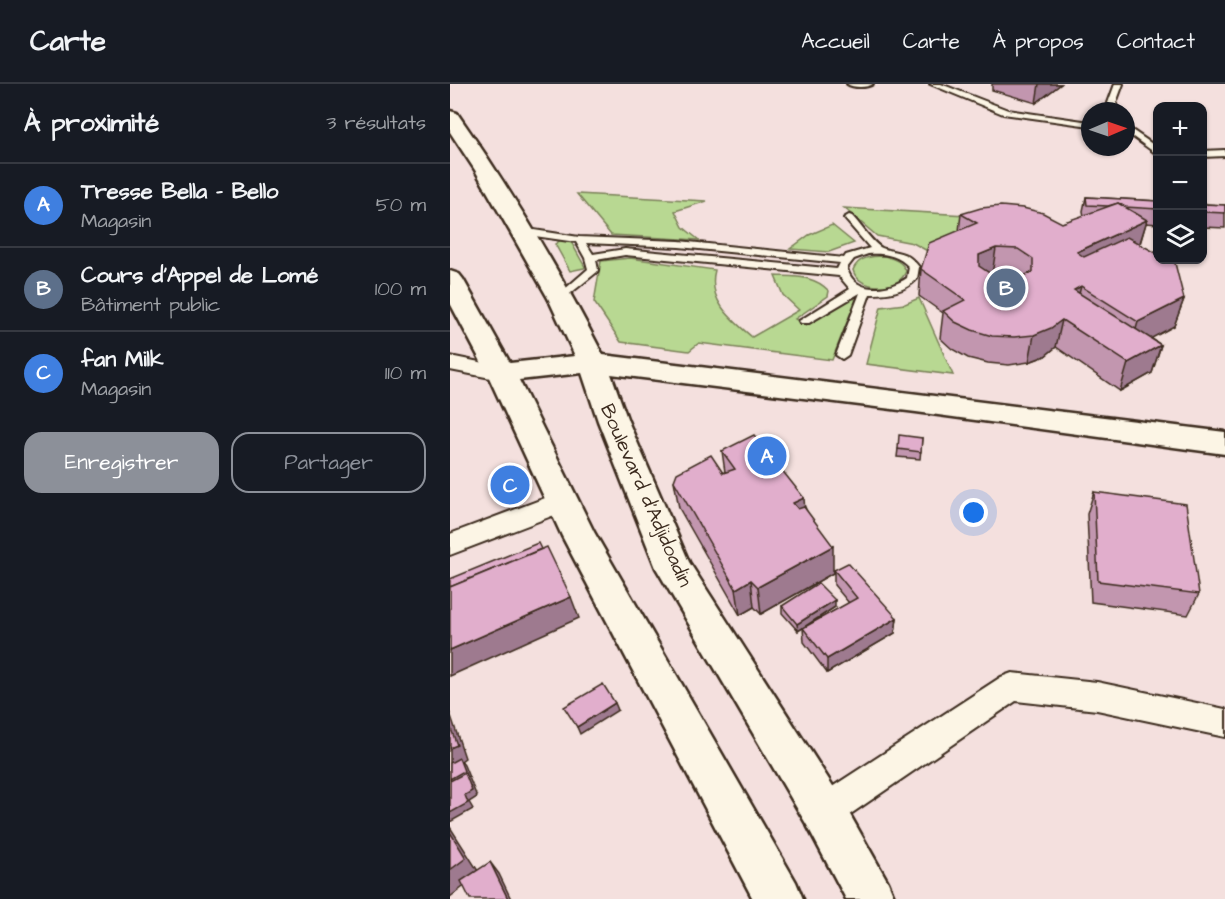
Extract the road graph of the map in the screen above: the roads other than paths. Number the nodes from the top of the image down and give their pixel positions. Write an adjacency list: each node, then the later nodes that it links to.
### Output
1 (851, 84): 2 (lane)
2 (869, 84)
3 (934, 84): 7 (lane)
4 (1119, 84): 5 (lane)
5 (1112, 102)
6 (450, 117): 13 (main road, Boulevard d'Adjidoadin)
7 (1081, 123)
8 (1135, 135): 9 (lane)
9 (1153, 149)
10 (1225, 153): 11 (lane)
11 (1207, 154)
12 (849, 218): 16 (lane)
13 (521, 231): 14 (lane); 23 (main road, Boulevard d'Adjidoadin)
14 (579, 240): 15 (lane); 17 (lane)
15 (756, 249): 18 (lane); 19 (lane)
16 (877, 250): 18 (lane); 22 (lane)
17 (590, 258): 19 (lane); 23 (lane)
18 (846, 261): 20 (lane)
19 (749, 269): 20 (lane)
20 (838, 273): 22 (lane)
21 (450, 279): 28 (main road)
22 (862, 290): 24 (lane); 25 (lane)
23 (561, 298): 27 (main road, Boulevard d'Adjidoadin)
24 (805, 321)
25 (842, 355)
26 (450, 363): 28 (street)
27 (593, 363): 28 (main road); 29 (main road); 33 (main road, Boulevard d'Adjidoadin)
28 (501, 373): 30 (main road)
29 (1225, 443)
30 (561, 502): 31 (street); 34 (main road)
31 (450, 545)
32 (1225, 723): 33 (street)
33 (824, 812): 35 (main road, Boulevard d'Adjidoadin)
34 (779, 899)
35 (872, 899)

